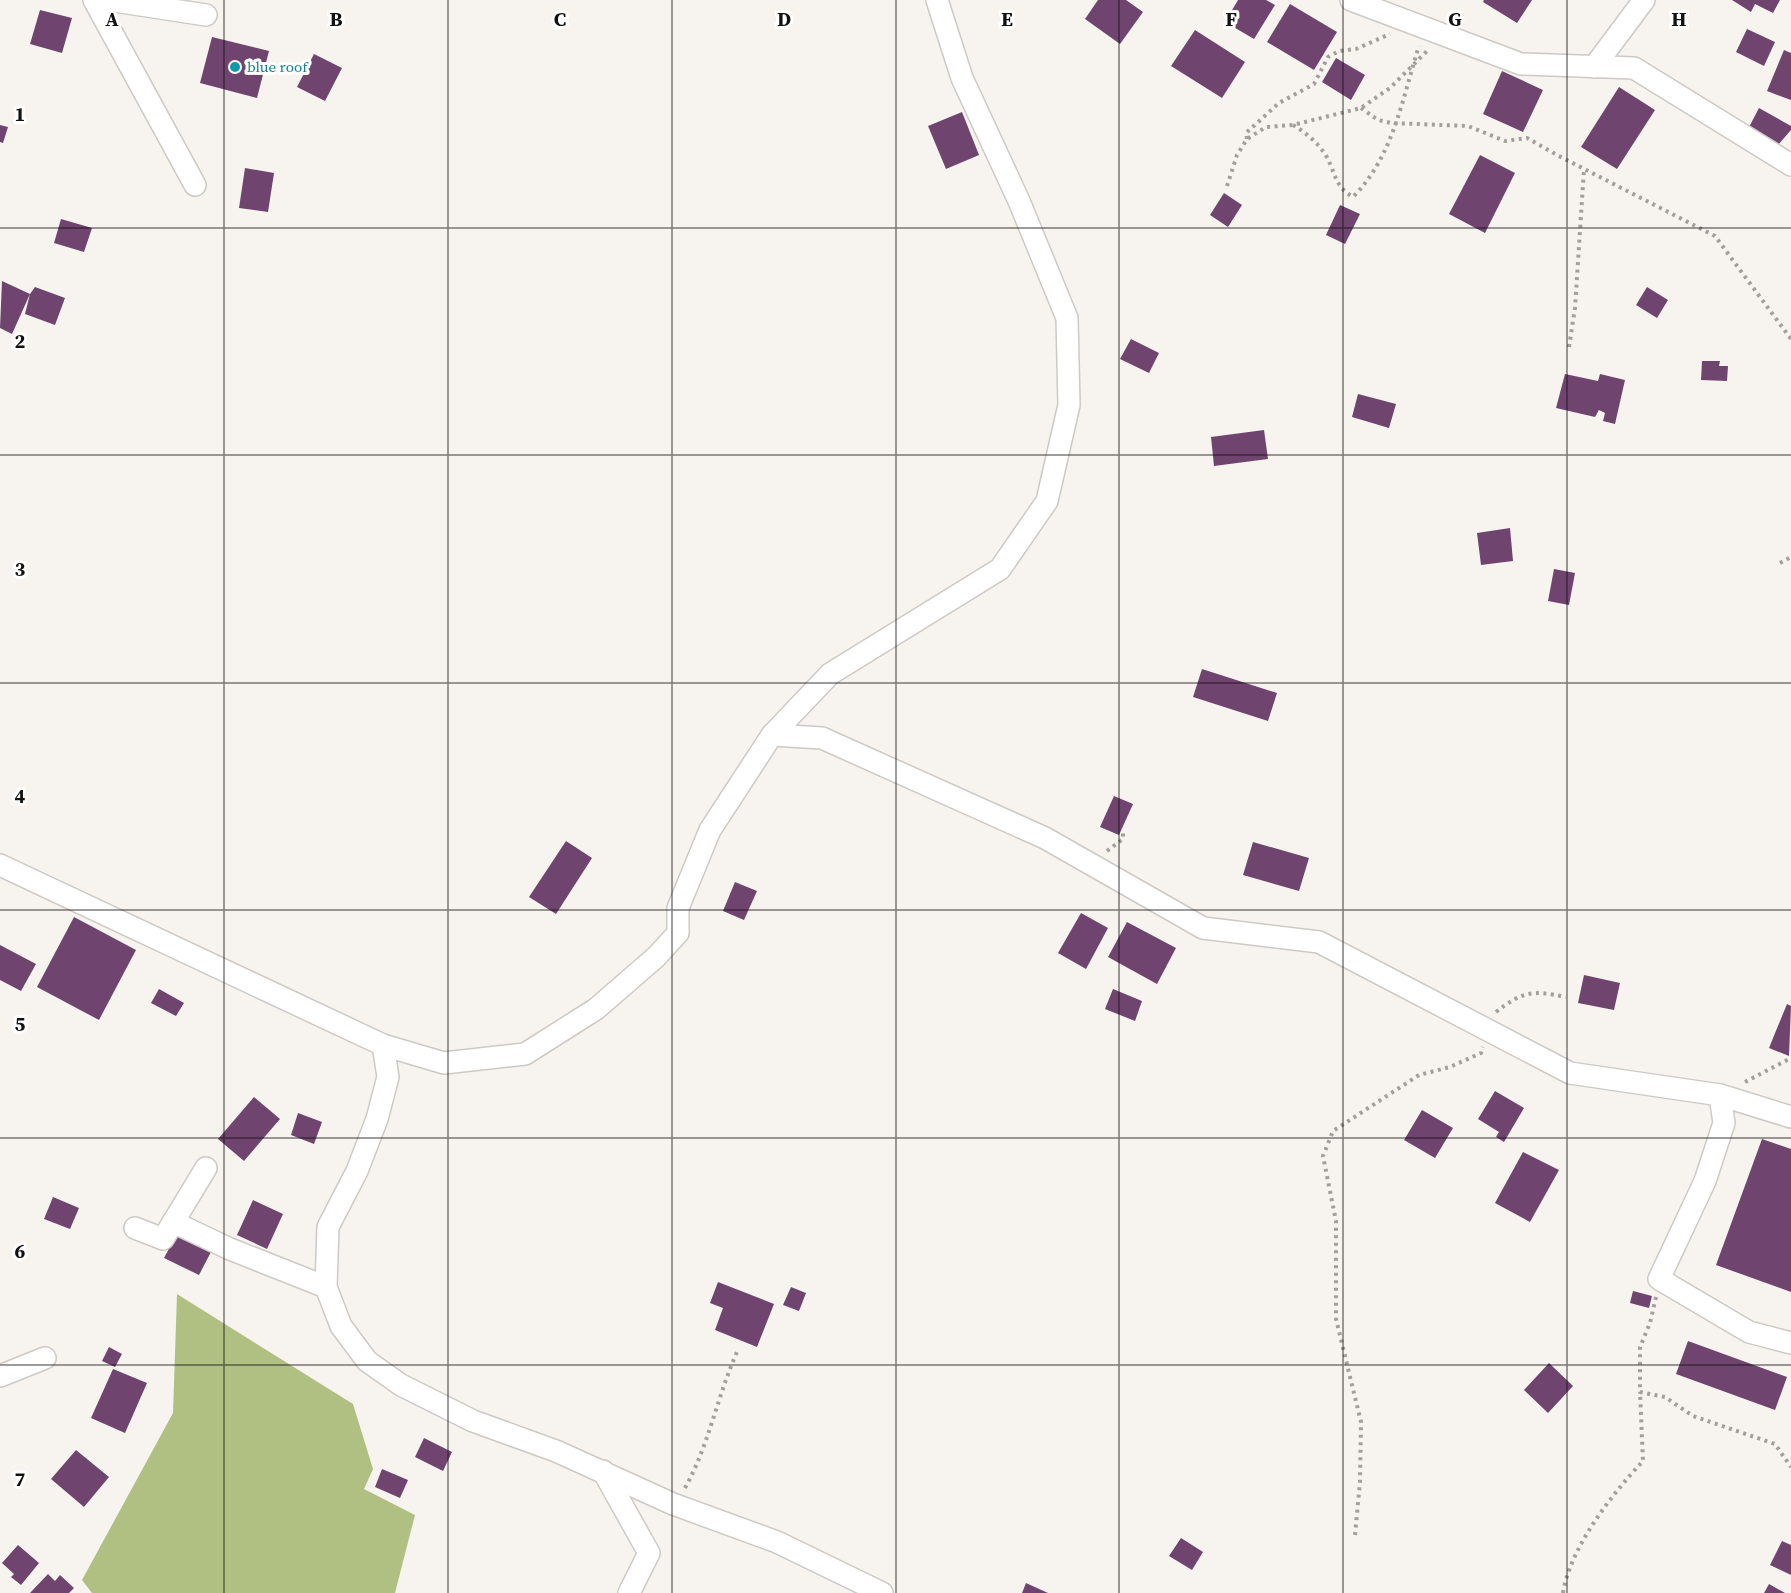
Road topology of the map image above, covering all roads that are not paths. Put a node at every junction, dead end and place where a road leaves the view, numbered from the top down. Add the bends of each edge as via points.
1 (94, 0) edge
2 (108, 0) edge
3 (937, 0) edge
4 (1351, 0) edge
5 (1644, 0) edge
6 (206, 15) dead end
7 (1594, 67) junction
8 (1791, 165) edge
9 (195, 185) dead end
10 (772, 735) junction
11 (0, 865) edge
12 (383, 1045) junction
13 (1720, 1095) junction
14 (1791, 1117) edge
15 (206, 1168) dead end
16 (173, 1222) junction
17 (135, 1227) dead end
18 (326, 1287) junction
19 (1791, 1343) edge
20 (45, 1358) dead end
21 (0, 1376) edge
22 (603, 1471) junction
23 (629, 1593) edge
24 (882, 1593) edge

1 - 9 street
2 - 6 street
3 - 10 street via 962,78 1019,201 1066,318 1070,405 1047,501 1000,569 830,674
4 - 7 street via 1521,64
5 - 7 street
7 - 8 street via 1634,68
10 - 12 street via 710,830 678,908 678,933 596,1009 525,1054 444,1063
10 - 13 street via 822,738 1045,838 1203,928 1319,942 1570,1073
11 - 12 street
12 - 18 street via 388,1077 357,1171 328,1227
13 - 14 street
13 - 19 street via 1724,1123 1705,1181 1659,1279 1749,1332
15 - 16 street
16 - 17 street via 163,1239
16 - 18 street
18 - 22 street via 341,1326 367,1361 401,1385 473,1421
20 - 21 street
22 - 23 street via 649,1553
22 - 24 street via 676,1505 777,1542

